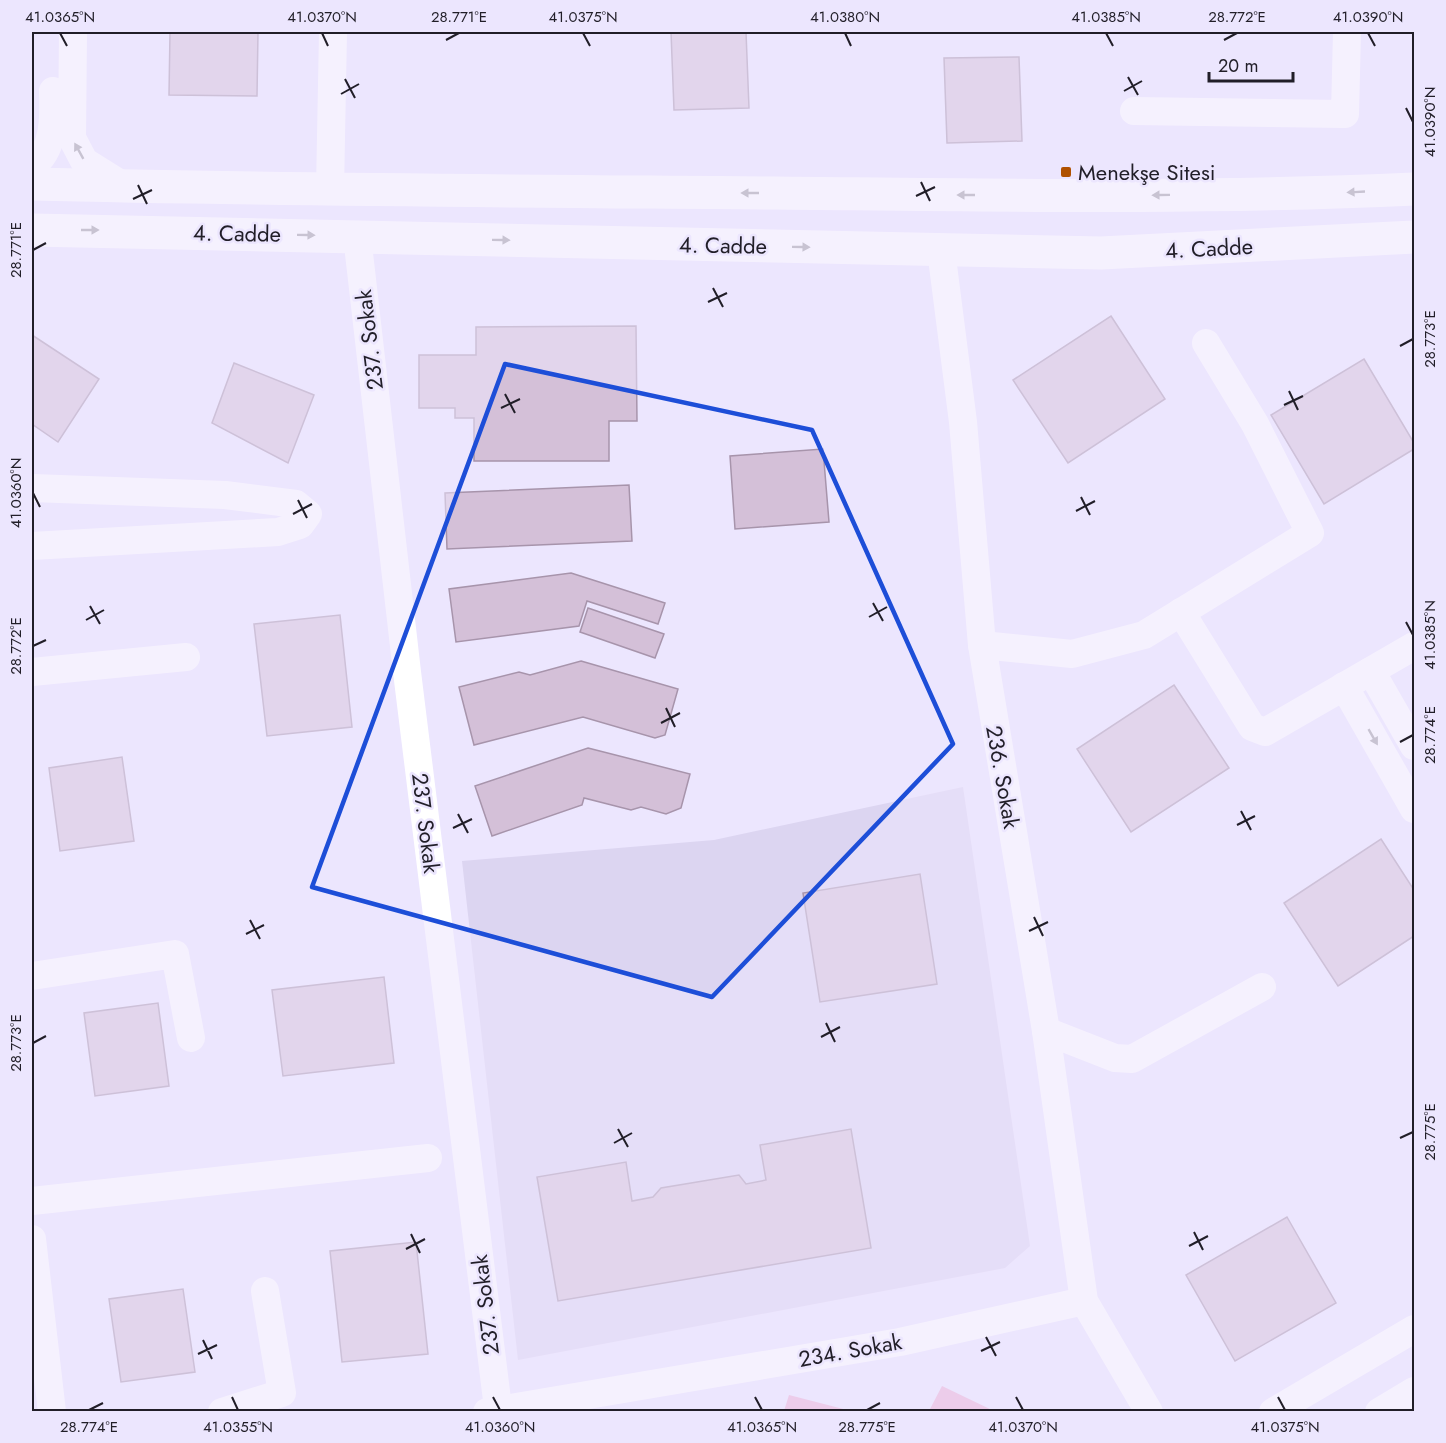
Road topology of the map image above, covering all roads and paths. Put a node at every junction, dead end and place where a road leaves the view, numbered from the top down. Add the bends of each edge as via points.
1 (53, 32) edge
2 (73, 32) edge
3 (333, 32) edge
4 (1347, 32) edge
5 (1134, 111) dead end
6 (32, 166) edge
7 (32, 184) edge
8 (124, 186) junction
9 (1414, 189) edge
10 (330, 190) junction
11 (32, 230) edge
12 (357, 236) junction
13 (1414, 237) edge
14 (941, 250) junction
15 (1206, 343) dead end
16 (32, 488) edge
17 (32, 546) edge
18 (1181, 612) junction
19 (982, 645) junction
20 (1414, 646) edge
21 (186, 657) dead end
22 (1371, 671) junction
23 (32, 672) edge
24 (1344, 686) junction
25 (1414, 746) edge
26 (1414, 809) edge
27 (32, 976) edge
28 (1262, 987) dead end
29 (1046, 1032) junction
30 (191, 1038) dead end
31 (428, 1158) dead end
32 (32, 1201) edge
33 (32, 1239) edge
34 (265, 1291) dead end
35 (1084, 1301) junction
36 (1414, 1329) edge
37 (1414, 1391) edge
38 (492, 1410) edge
39 (52, 1412) edge
40 (222, 1412) edge
41 (1149, 1412) edge
42 (1273, 1412) edge
43 (1379, 1412) edge

1 - 6 street via 54,123 42,159
8 -> 2 street via 84,161 72,138
3 - 10 street
4 - 5 street via 1346,114
7 - 8 main road, 4. Cadde
8 - 10 main road, 4. Cadde
9 -> 10 main road, 4. Cadde via 1087,196
11 -> 12 main road, 4. Cadde
12 -> 14 main road, 4. Cadde
12 - 38 street, 237. Sokak
13 - 14 main road, 4. Cadde via 1101,253
14 - 19 street, 236. Sokak via 963,422
15 - 18 street via 1255,424 1310,533
16 - 17 street via 225,495 296,504 308,514 300,525 278,532
18 - 19 street via 1144,635 1072,654
18 - 24 street via 1252,727 1264,732
19 - 29 street, 236. Sokak
20 - 22 street
21 - 23 street
22 - 24 street
22 - 25 street
24 -> 26 street
27 - 30 street via 175,954
28 - 29 street via 1132,1059 1115,1058
29 - 35 street, 236. Sokak
31 - 32 street
33 - 39 street
34 - 40 street via 282,1393
35 - 38 street, 234. Sokak via 900,1342
35 - 41 street
36 - 42 street
37 - 43 street

